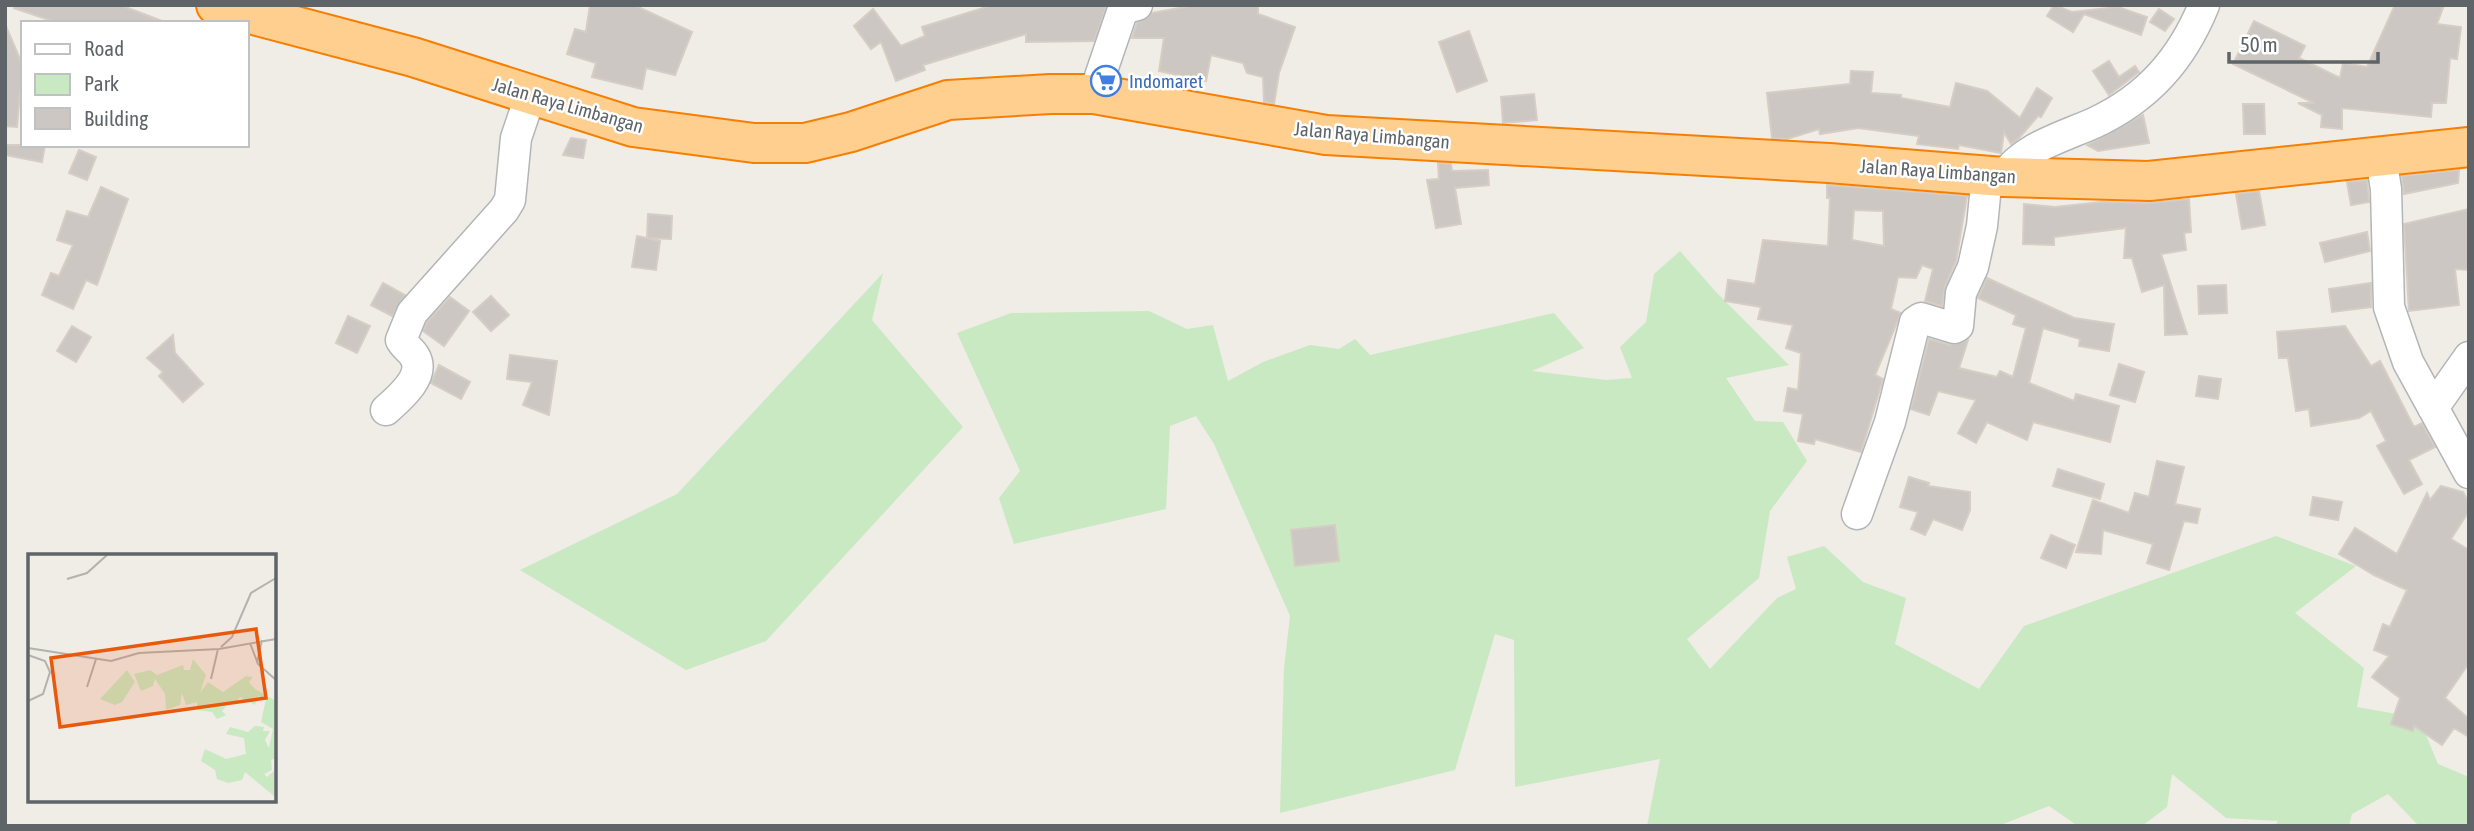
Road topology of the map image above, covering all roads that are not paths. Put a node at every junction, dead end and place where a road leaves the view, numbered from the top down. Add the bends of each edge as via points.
1 (216, 5) edge
2 (1137, 5) edge
3 (2204, 5) edge
4 (531, 94) junction
5 (1094, 94) junction
6 (2469, 147) edge
7 (2381, 158) junction
8 (1995, 176) junction
9 (2469, 357) edge
10 (2433, 408) junction
11 (386, 410) dead end
12 (2469, 473) edge
13 (1857, 514) dead end

1 - 4 highway, Jalan Raya Limbangan
2 - 5 street via 1121,15
3 - 8 street via 2192,37 2151,87 2098,121 2024,155
4 - 5 highway, Jalan Raya Limbangan via 633,127 705,139 780,143 805,143 851,132 948,100
4 - 11 street via 516,138 510,200 412,313 401,340 415,356 415,372 404,394
5 - 8 highway, Jalan Raya Limbangan via 1326,135
6 - 7 highway, Jalan Raya Limbangan
7 - 8 highway, Jalan Raya Limbangan via 2149,181
7 - 10 street via 2389,307 2408,362
8 - 13 street via 1973,267 1961,293 1958,326 1922,318 1915,322 1890,422
9 - 10 street
10 - 12 street

